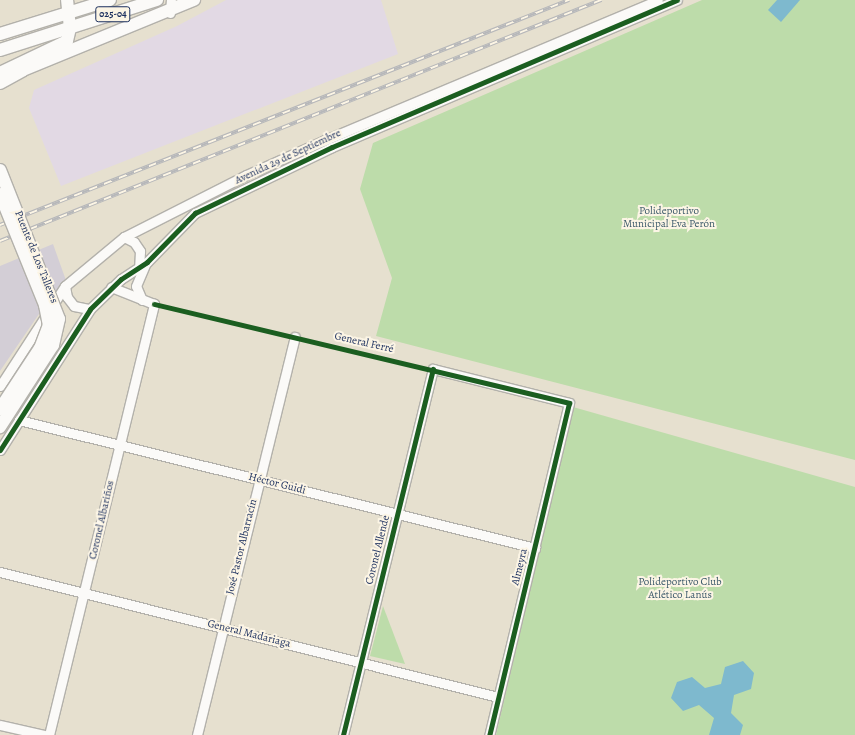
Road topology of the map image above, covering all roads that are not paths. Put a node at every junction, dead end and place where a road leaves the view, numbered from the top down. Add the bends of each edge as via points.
1 (60, 0) edge
2 (67, 0) edge
3 (110, 0) edge
4 (157, 0) edge
5 (171, 0) edge
6 (194, 0) edge
7 (658, 0) edge
8 (677, 0) edge
9 (170, 13) junction
10 (66, 14) junction
11 (55, 18) junction
12 (70, 28) junction
13 (0, 34) edge
14 (63, 49) junction
15 (0, 50) edge
16 (0, 73) edge
17 (0, 83) edge
18 (0, 170) edge
19 (0, 194) edge
20 (124, 237) junction
21 (143, 265) junction
22 (65, 286) junction
23 (111, 287) junction
24 (142, 301) junction
25 (90, 309) junction
26 (295, 337) dead end
27 (433, 369) joint
28 (0, 386) edge
29 (0, 409) edge
30 (19, 420) junction
31 (0, 428) edge
32 (119, 445) junction
33 (0, 450) edge
34 (259, 479) junction
35 (397, 514) junction
36 (535, 548) junction
37 (0, 572) edge
38 (84, 593) junction
39 (222, 627) junction
40 (361, 662) junction
41 (498, 697) junction
42 (0, 724) edge
43 (44, 735) edge
44 (48, 735) edge
45 (197, 735) edge
46 (343, 735) edge
47 (489, 735) edge

1 - 11 main road
2 - 10 main road
3 - 10 main road, 025-04
4 - 12 main road, 025-04
5 - 9 street
6 - 9 main road
7 - 20 street, Avenida 29 de Septiembre via 318,143
8 - 21 street, Avenida 29 de Septiembre via 267,177 184,221
9 - 14 main road
10 - 11 main road, 025-04
10 - 12 main road
11 - 13 main road, 025-04
12 - 14 main road
12 - 15 main road, 025-04
14 - 16 main road
14 - 17 main road
18 - 31 main road, Puente de Los Talleres, bridge via 58,319 53,345
19 - 29 main road, Puente de Los Talleres, bridge via 49,317 46,337
20 - 21 street via 138,246
20 - 22 street, Avenida 29 de Septiembre
21 - 23 street, Avenida 29 de Septiembre
21 - 24 street via 136,286
22 - 25 street via 70,302 78,308
22 - 28 street, Avenida 29 de Septiembre
23 - 24 street
23 - 25 street, Avenida 29 de Septiembre
24 - 32 street, Coronel Albariños via 154,304
25 - 30 street, Avenida 29 de Septiembre
26 - 34 street, José Pastor Albarracín
27 - 35 street, Coronel Allende
27 - 36 street, Almeyra via 569,403
30 - 32 street, Héctor Guidi
30 - 33 street, Avenida 29 de Septiembre
32 - 34 street, Héctor Guidi
32 - 38 street, Coronel Albariños
34 - 35 street, Héctor Guidi
34 - 39 street, José Pastor Albarracín
35 - 36 street, Héctor Guidi
35 - 40 street, Coronel Allende
36 - 41 street, Almeyra
37 - 38 street, General Madariaga
38 - 39 street, General Madariaga
38 - 44 street, Coronel Albariños
39 - 40 street, General Madariaga
39 - 45 street, José Pastor Albarracín
40 - 41 street, General Madariaga
40 - 46 street, Coronel Allende
41 - 47 street, Almeyra
42 - 43 street

